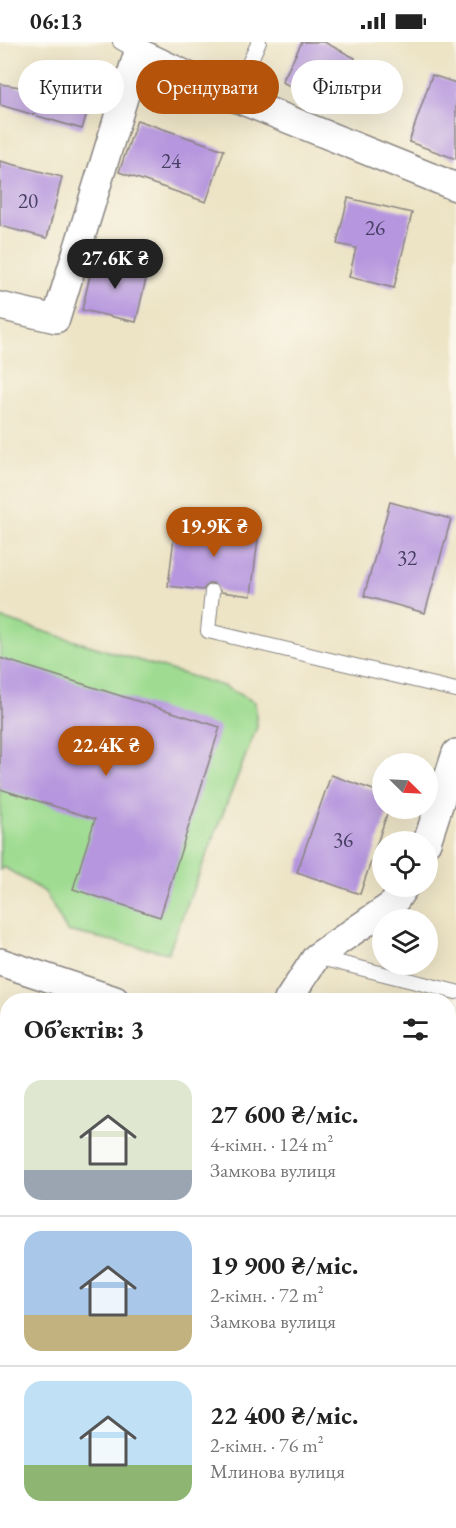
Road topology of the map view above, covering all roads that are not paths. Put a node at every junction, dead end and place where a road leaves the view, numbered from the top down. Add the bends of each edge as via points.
1 (258, 42) edge
2 (129, 47) edge
3 (156, 60) edge
4 (250, 60) edge
5 (275, 114) edge
6 (456, 187) edge
7 (0, 306) edge
8 (212, 592) dead end
9 (456, 690) edge
10 (456, 753) edge
11 (431, 831) edge
12 (398, 897) edge
13 (316, 957) junction
14 (0, 962) edge
15 (456, 992) edge
16 (94, 993) edge
17 (293, 993) edge

1 - 4 lane
2 - 3 street
2 - 7 street via 56,319
5 - 6 street
8 - 9 lane via 208,631
10 - 11 street
12 - 13 street
13 - 15 lane
13 - 17 street
14 - 16 street

